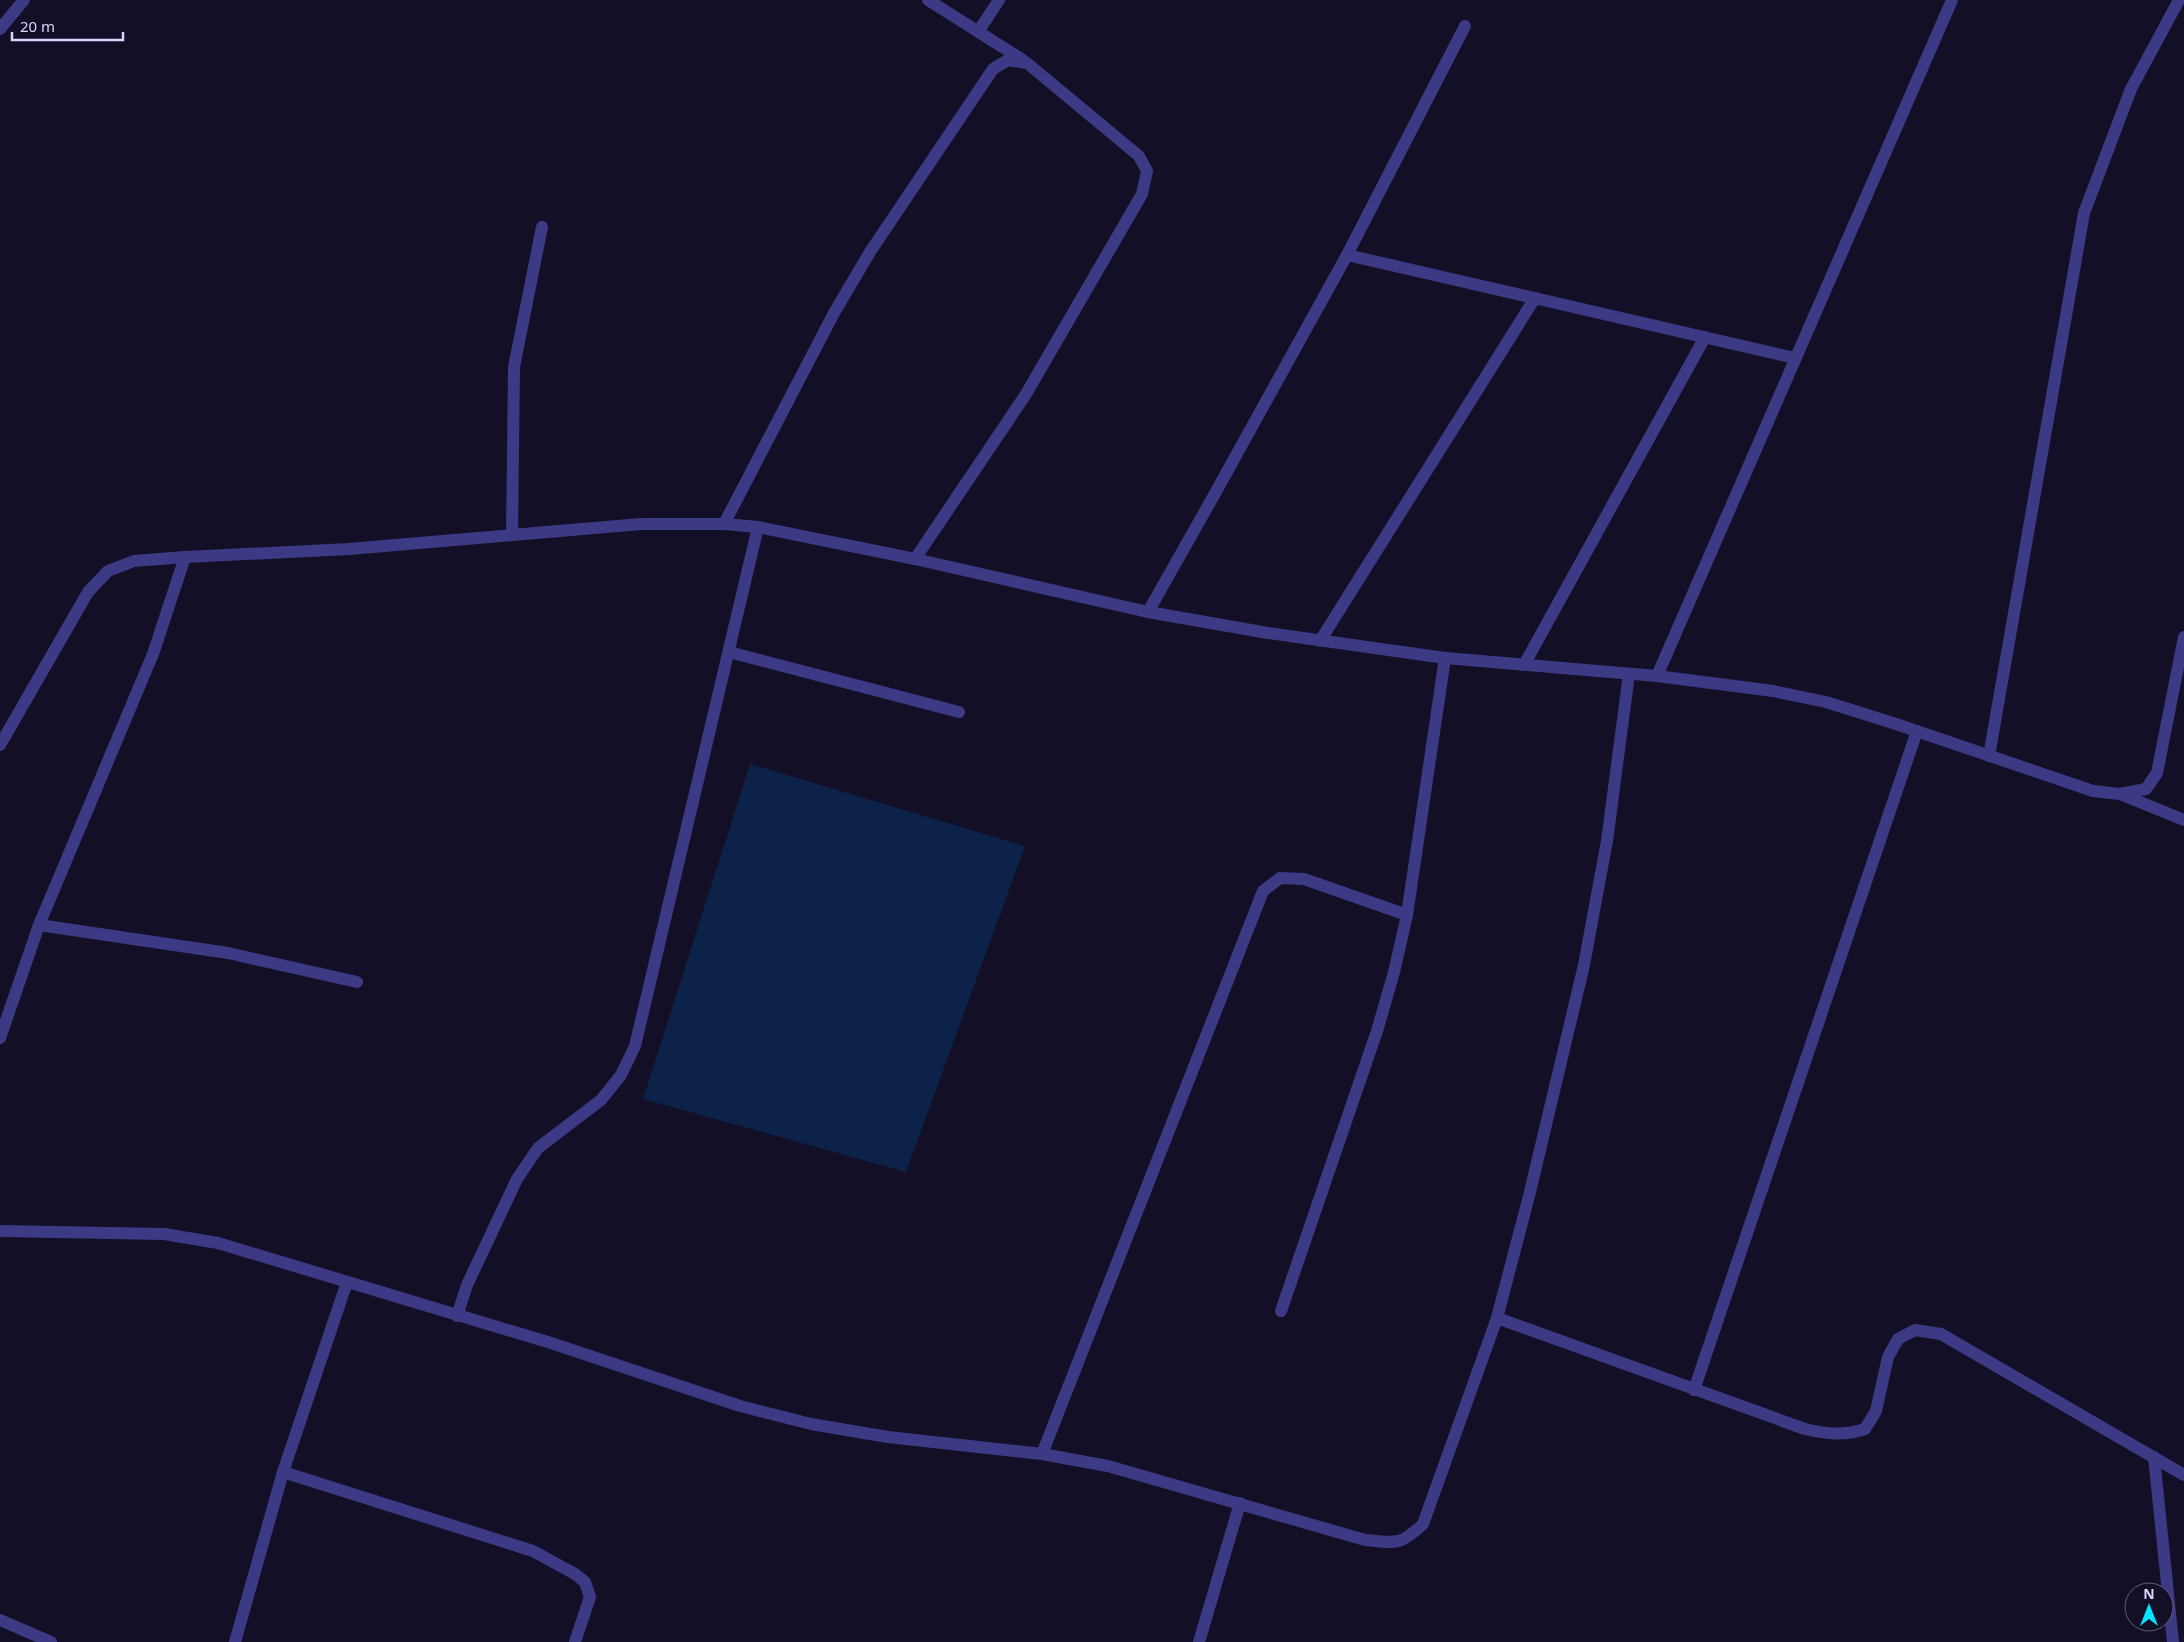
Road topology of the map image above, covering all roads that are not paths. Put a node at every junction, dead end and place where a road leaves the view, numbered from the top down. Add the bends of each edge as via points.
1 (24, 0) edge
2 (928, 0) edge
3 (999, 0) edge
4 (1952, 0) edge
5 (2179, 0) edge
6 (1464, 26) dead end
7 (0, 29) edge
8 (978, 32) junction
9 (1027, 63) junction
10 (542, 227) dead end
11 (1347, 255) junction
12 (1535, 298) junction
13 (1705, 337) junction
14 (1795, 358) junction
15 (724, 524) junction
16 (758, 527) junction
17 (512, 535) junction
18 (185, 557) junction
19 (915, 559) junction
20 (1148, 612) junction
21 (2184, 637) edge
22 (1320, 641) junction
23 (729, 652) junction
24 (1445, 658) junction
25 (1524, 665) junction
26 (1629, 674) junction
27 (1657, 676) junction
28 (960, 712) dead end
29 (4, 725) edge
30 (1917, 731) junction
31 (0, 745) edge
32 (1989, 756) junction
33 (2120, 794) junction
34 (2184, 820) edge
35 (1408, 916) junction
36 (39, 925) junction
37 (358, 982) dead end
38 (0, 1038) edge
39 (0, 1231) edge
40 (347, 1282) junction
41 (1281, 1311) dead end
42 (457, 1316) junction
43 (1497, 1318) junction
44 (1694, 1390) junction
45 (1042, 1454) junction
46 (2154, 1457) junction
47 (283, 1472) junction
48 (2184, 1475) edge
49 (1240, 1503) junction
50 (0, 1620) edge
51 (51, 1642) edge
52 (235, 1642) edge
53 (575, 1642) edge
54 (1199, 1642) edge
55 (2173, 1642) edge

1 - 7 street
2 - 8 street
3 - 8 street
4 - 14 street
5 - 32 street via 2131,88 2084,213
6 - 11 street
8 - 9 street
9 - 15 street via 1008,60 993,69 870,252 834,313
9 - 19 street via 1139,156 1147,171 1142,194 1026,394
10 - 17 street via 514,367
11 - 12 street
11 - 20 street
12 - 13 street
12 - 22 street
13 - 14 street
13 - 25 street
14 - 27 street
15 - 16 street
15 - 17 street via 640,524
16 - 19 street
16 - 23 street
17 - 18 street via 349,549
18 - 29 street via 134,561 108,571 88,592
18 - 36 street via 136,698
19 - 20 street
20 - 22 street
21 - 33 street via 2157,773 2146,790
22 - 24 street
23 - 28 street
23 - 42 street via 635,1046 620,1075 601,1100 538,1148 517,1178 467,1285
24 - 25 street
24 - 35 street
25 - 26 street
26 - 27 street
26 - 43 street via 1607,841 1584,965
27 - 30 street via 1773,691 1826,702
29 - 31 street
30 - 32 street
30 - 44 street
32 - 33 street via 2093,791
33 - 34 street
35 - 41 street via 1377,1031
35 - 45 street via 1304,879 1280,878 1262,891
36 - 37 street via 228,952
36 - 38 street
39 - 40 street via 164,1234 218,1243
40 - 42 street
40 - 47 street
42 - 45 street via 552,1343 740,1406 811,1424 888,1437
43 - 44 street
43 - 49 street via 1423,1524 1407,1539 1392,1542 1365,1540
44 - 46 street via 1805,1429 1826,1434 1849,1434 1865,1429 1876,1411 1888,1357 1898,1339 1915,1330 1941,1334
45 - 49 street via 1108,1466
46 - 48 street
46 - 55 street
47 - 52 street
47 - 53 street via 533,1551 576,1574 585,1582 590,1597
49 - 54 street
50 - 51 street

